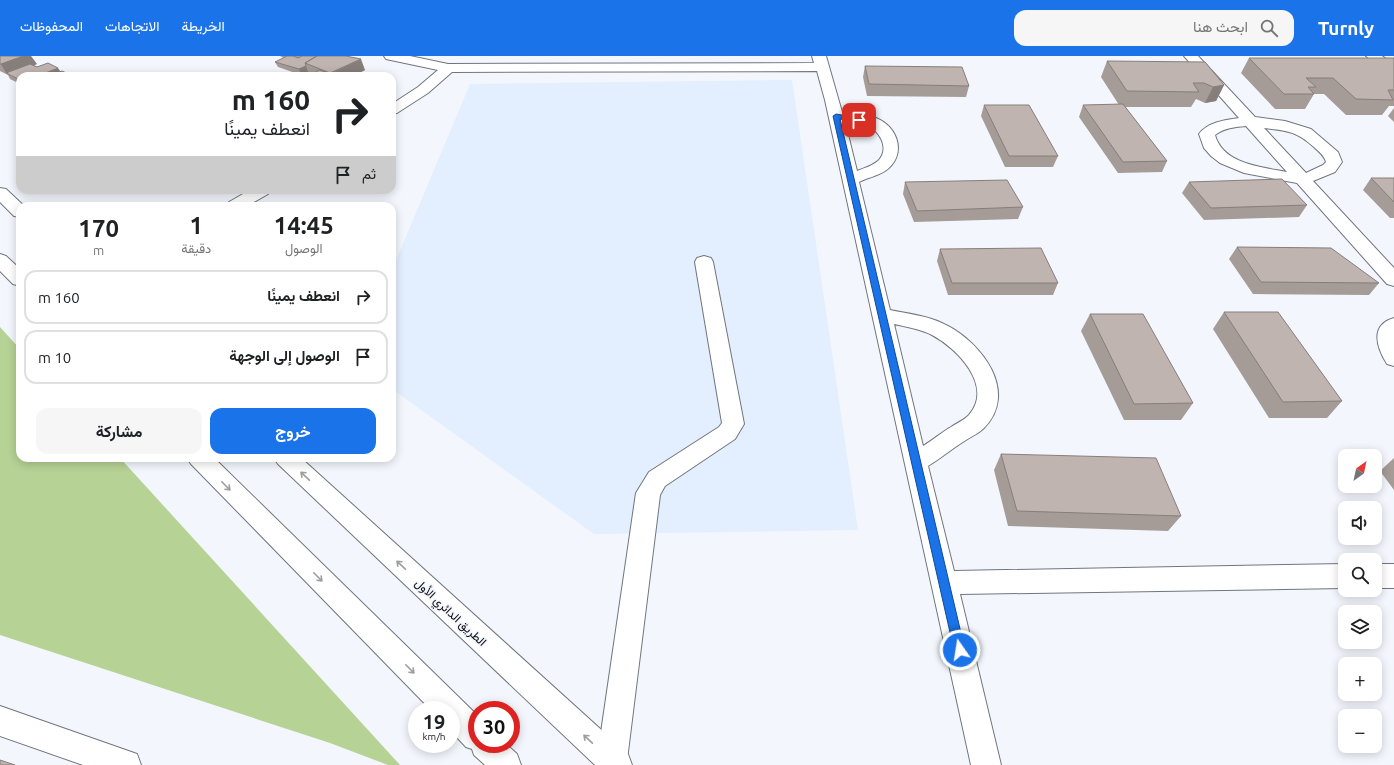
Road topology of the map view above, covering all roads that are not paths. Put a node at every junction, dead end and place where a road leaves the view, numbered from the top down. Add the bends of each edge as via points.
1 (391, 56) edge
2 (1191, 56) edge
3 (1373, 56) edge
4 (820, 62) edge
5 (448, 68) junction
6 (1392, 69) edge
7 (396, 107) edge
8 (836, 116) junction
9 (1250, 121) junction
10 (851, 179) junction
11 (1303, 179) junction
12 (0, 193) edge
13 (255, 194) edge
14 (242, 202) edge
15 (16, 208) edge
16 (0, 260) edge
17 (704, 262) dead end
18 (16, 276) edge
19 (1394, 280) edge
20 (882, 315) junction
21 (1394, 325) edge
22 (1394, 359) edge
23 (203, 462) edge
24 (290, 462) edge
25 (916, 462) junction
26 (1338, 576) edge
27 (1382, 576) edge
28 (1394, 576) edge
29 (944, 583) junction
30 (442, 701) edge
31 (460, 719) edge
32 (0, 721) edge
33 (468, 727) edge
34 (494, 753) edge
35 (614, 763) edge
36 (126, 765) edge
37 (506, 765) edge
38 (986, 765) edge

1 - 5 street
2 - 9 street
3 - 6 street
4 - 5 street
4 - 8 street
5 - 7 street via 428,86
8 - 10 street
8 - 10 street via 871,122 887,133 892,140 888,159 880,167
9 - 11 street
9 - 11 street via 1306,132 1332,156 1334,162 1331,167
9 - 11 street via 1211,130 1207,134 1207,139 1218,155 1231,163
10 - 20 street
11 - 19 street
12 - 15 street
13 - 14 street
16 - 18 street
17 - 35 street via 733,424 727,433 658,479 648,493
20 - 25 street
20 - 25 street via 937,328 949,335 974,356 982,371 988,392 984,410 976,422
21 - 22 street via 1387,337 1387,347
23 -> 30 street
35 -> 24 street, الطريق الدائري الأول
25 - 29 street
26 - 29 street
27 - 28 street
29 - 38 street
31 - 33 street
32 - 36 street
34 - 37 street

